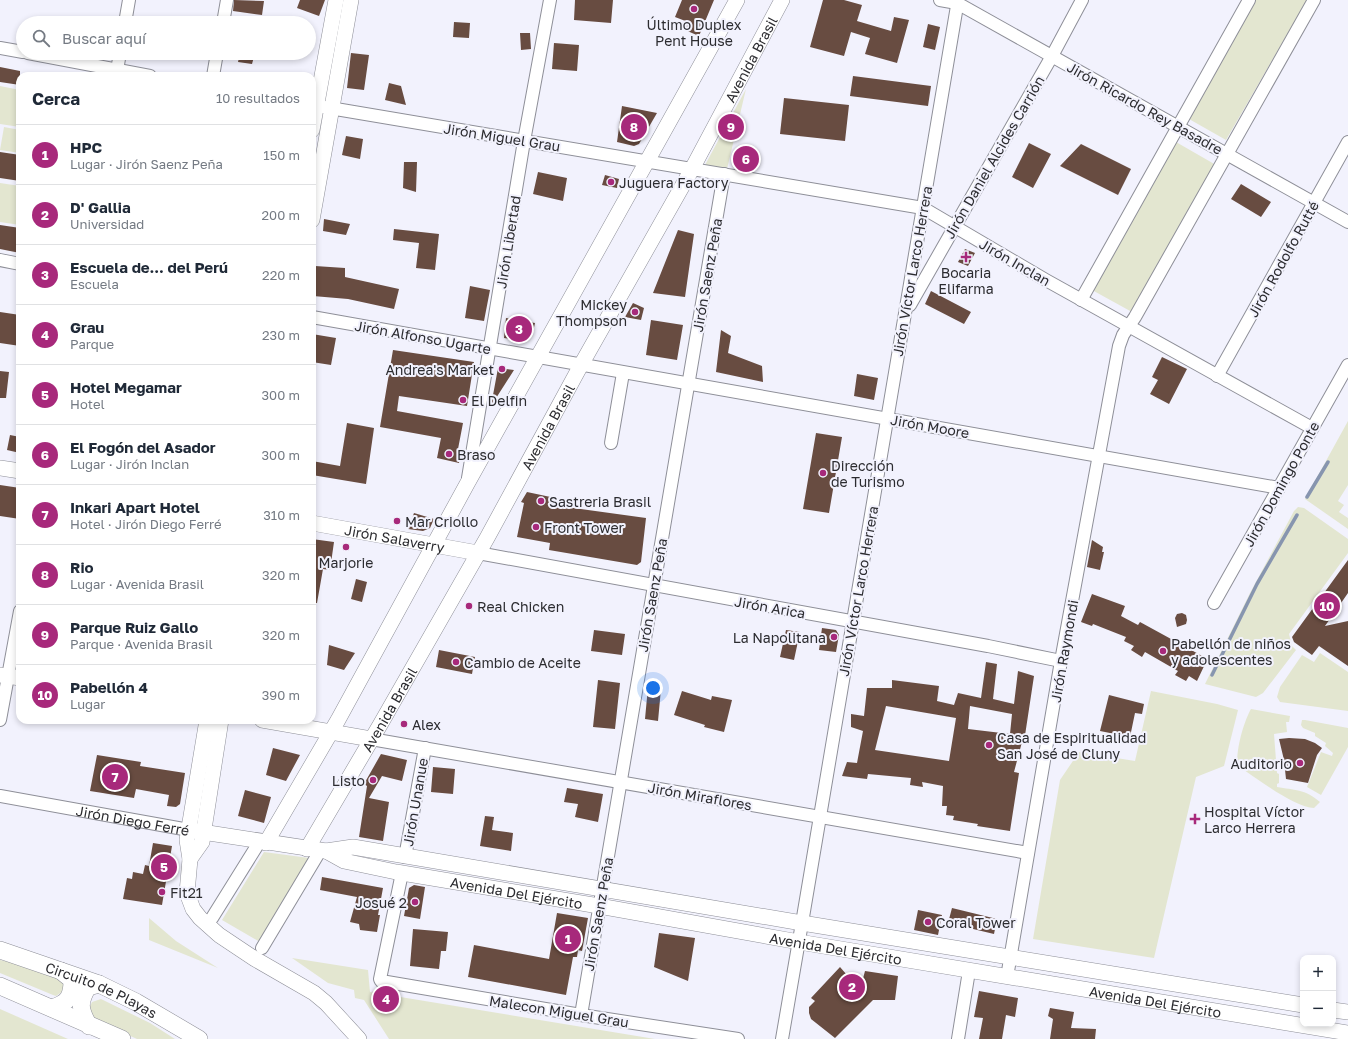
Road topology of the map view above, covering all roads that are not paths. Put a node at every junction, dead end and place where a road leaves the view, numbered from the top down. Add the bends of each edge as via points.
1 (129, 0) edge
2 (227, 0) edge
3 (336, 0) edge
4 (351, 0) edge
5 (550, 0) edge
6 (737, 0) edge
7 (782, 0) edge
8 (940, 0) edge
9 (1082, 0) edge
10 (1249, 0) edge
11 (1314, 0) edge
12 (957, 1) edge
13 (126, 16) edge
14 (224, 16) edge
15 (0, 48) edge
16 (16, 51) edge
17 (1052, 56) junction
18 (59, 60) edge
19 (119, 60) edge
20 (216, 60) edge
21 (113, 72) edge
22 (117, 72) edge
23 (214, 72) edge
24 (316, 96) edge
25 (316, 106) edge
26 (332, 109) junction
27 (1178, 127) junction
28 (524, 141) junction
29 (1348, 142) edge
30 (1228, 154) junction
31 (647, 161) junction
32 (692, 169) junction
33 (724, 174) junction
34 (316, 198) edge
35 (1314, 203) junction
36 (923, 208) junction
37 (1348, 222) edge
38 (954, 227) junction
39 (0, 260) edge
40 (16, 263) edge
41 (1081, 300) junction
42 (905, 313) junction
43 (316, 318) edge
44 (1129, 327) junction
45 (490, 349) junction
46 (538, 357) junction
47 (1348, 364) edge
48 (581, 365) junction
49 (623, 373) junction
50 (1217, 376) junction
51 (688, 384) junction
52 (888, 418) junction
53 (1312, 428) junction
54 (611, 443) dead end
55 (1100, 456) junction
56 (0, 468) edge
57 (16, 471) edge
58 (467, 484) junction
59 (1279, 488) junction
60 (316, 524) edge
61 (434, 545) junction
62 (478, 554) junction
63 (654, 586) junction
64 (1214, 603) dead end
65 (853, 622) junction
66 (16, 635) edge
67 (1061, 661) junction
68 (9, 677) edge
69 (0, 720) edge
70 (205, 724) edge
71 (220, 724) edge
72 (285, 724) edge
73 (331, 732) junction
74 (371, 739) junction
75 (425, 748) junction
76 (620, 782) junction
77 (0, 796) edge
78 (820, 817) junction
79 (189, 830) junction
80 (203, 832) junction
81 (263, 842) junction
82 (318, 850) junction
83 (1028, 853) junction
84 (405, 857) junction
85 (190, 859) junction
86 (402, 873) junction
87 (602, 890) junction
88 (599, 906) junction
89 (212, 918) dead end
90 (802, 923) junction
91 (799, 942) junction
92 (262, 948) dead end
93 (0, 950) edge
94 (1010, 957) junction
95 (60, 971) junction
96 (968, 971) junction
97 (1007, 977) junction
98 (99, 984) junction
99 (0, 986) edge
100 (1300, 1005) edge
101 (52, 1008) junction
102 (1336, 1010) edge
103 (1348, 1012) edge
104 (581, 1015) junction
105 (89, 1026) junction
106 (1348, 1032) edge
107 (122, 1039) edge
108 (198, 1039) edge
109 (358, 1039) edge
110 (738, 1039) edge
111 (782, 1039) edge
112 (958, 1039) edge

1 - 13 street
2 - 14 street
3 - 24 main road
4 - 26 main road
5 - 28 street, Jirón Libertad
6 - 31 main road
7 - 32 main road, Avenida Brasil
8 - 12 street, Jirón Ricardo Rey Basadre
9 - 17 street, Jirón Daniel Alcides Carrión
10 - 27 street
11 - 30 street, Jirón Raymondi
12 - 17 street, Jirón Ricardo Rey Basadre
12 - 36 street, Jirón Víctor Larco Herrera
15 - 16 street
17 - 27 street, Jirón Ricardo Rey Basadre
17 - 38 street, Jirón Daniel Alcides Carrión
18 - 21 street
19 - 22 street
20 - 23 street
25 - 26 street, Jirón Miguel Grau
26 - 28 street, Jirón Miguel Grau
26 - 34 main road
27 - 30 street, Jirón Ricardo Rey Basadre
27 - 41 street
28 - 31 street, Jirón Miguel Grau
28 - 45 street, Jirón Libertad
29 - 35 street, Jirón Rodolfo Rutté
30 - 35 street, Jirón Ricardo Rey Basadre
30 - 44 street, Jirón Raymondi
31 - 32 street, Jirón Miguel Grau
31 - 46 main road
32 - 33 street, Jirón Inclan
32 - 48 main road, Avenida Brasil
33 - 36 street, Jirón Inclan
33 - 51 street, Jirón Saenz Peña
35 - 37 street, Jirón Ricardo Rey Basadre
35 - 50 street, Jirón Rodolfo Rutté
36 - 38 street, Jirón Inclan
36 - 42 street, Jirón Víctor Larco Herrera
38 - 41 street, Jirón Inclan
38 - 42 street, Jirón Daniel Alcides Carrión
39 - 40 street
41 - 44 street, Jirón Inclan
42 - 52 street, Jirón Víctor Larco Herrera
43 - 45 street, Jirón Alfonso Ugarte
44 - 50 street, Jirón Inclan
44 - 55 street, Jirón Raymondi via 1119,346
45 - 46 street, Jirón Alfonso Ugarte
45 - 58 street, Jirón Libertad
46 - 48 street, Jirón Alfonso Ugarte
46 - 58 main road
47 - 53 street, Jirón Domingo Ponte
48 - 49 street, Jirón Moore
48 - 62 main road, Avenida Brasil
49 - 51 street, Jirón Moore
49 - 54 street
50 - 53 street, Jirón Inclan
51 - 52 street, Jirón Moore
51 - 63 street, Jirón Saenz Peña
52 - 55 street, Jirón Moore
52 - 65 street, Jirón Víctor Larco Herrera
53 - 59 street, Jirón Domingo Ponte
55 - 59 street, Jirón Moore
55 - 67 street, Jirón Raymondi
56 - 57 main road
58 - 61 main road
59 - 64 street, Jirón Domingo Ponte
60 - 61 main road, Jirón Salaverry
61 - 62 main road, Jirón Salaverry
61 - 73 main road
62 - 63 street, Jirón Arica
62 - 74 main road, Avenida Brasil
63 - 65 street, Jirón Arica
63 - 76 street, Jirón Saenz Peña
65 - 67 street, Jirón Arica
65 - 78 street, Jirón Víctor Larco Herrera
66 - 68 street
67 - 83 street, Jirón Raymondi
68 - 69 street
70 - 79 main road
71 - 80 main road
72 - 73 main road
73 - 74 main road
73 - 81 main road
74 - 75 street, Jirón Miraflores
74 - 82 main road, Avenida Brasil
75 - 76 street, Jirón Miraflores
75 - 84 street, Jirón Unanue
76 - 78 street, Jirón Miraflores
76 - 87 street, Jirón Saenz Peña
77 - 79 street, Jirón Diego Ferré
78 - 83 street, Jirón Miraflores
78 - 90 street, Jirón Víctor Larco Herrera
79 - 80 main road, Jirón Diego Ferré
79 - 85 main road via 187,840
80 - 81 main road, Jirón Diego Ferré
80 - 85 main road via 202,842
81 - 82 main road, Avenida Del Ejército
81 - 89 street
82 - 84 main road, Avenida Del Ejército via 353,847
82 - 86 main road, Avenida Del Ejército via 344,861
82 - 92 street
83 - 94 street, Jirón Raymondi
84 - 87 main road, Avenida Del Ejército
85 - 109 main road via 187,893 200,918 219,935 255,959 314,993
86 - 88 main road, Avenida Del Ejército
86 - 104 street, Malecon Miguel Grau via 380,980
87 - 88 street, Jirón Saenz Peña
87 - 90 main road, Avenida Del Ejército
88 - 91 main road, Avenida Del Ejército
88 - 104 street, Jirón Saenz Peña
90 - 91 street, Jirón Víctor Larco Herrera
90 - 94 main road, Avenida Del Ejército
91 - 96 main road, Avenida Del Ejército
91 - 111 street, Jirón Víctor Larco Herrera
93 - 95 highway, Circuito de Playas
94 - 97 street, Jirón Raymondi
94 - 100 main road, Avenida Del Ejército
95 - 98 highway, Circuito de Playas
95 - 101 highway via 72,980 72,989 69,998 63,1004
96 - 97 main road, Avenida Del Ejército
96 - 112 street
97 - 106 main road, Avenida Del Ejército
98 - 105 highway via 88,987 81,1003 82,1012
98 - 108 highway, Circuito de Playas via 136,1002
99 - 101 highway
101 - 105 highway
102 - 103 main road
104 - 110 street, Malecon Miguel Grau
105 - 107 highway

